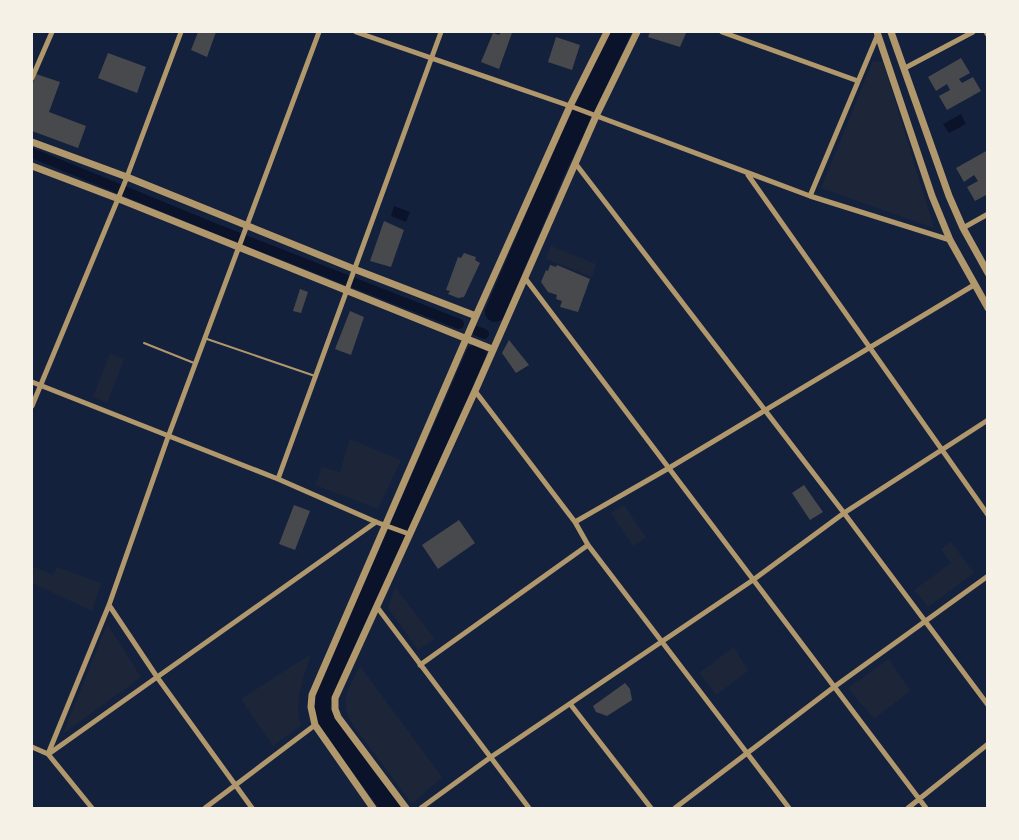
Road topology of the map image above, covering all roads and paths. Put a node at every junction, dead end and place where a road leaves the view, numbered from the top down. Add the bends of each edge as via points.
1 (52, 32) edge
2 (181, 32) edge
3 (319, 32) edge
4 (356, 32) edge
5 (441, 32) edge
6 (607, 32) edge
7 (637, 32) edge
8 (722, 32) edge
9 (878, 32) edge
10 (891, 32) edge
11 (974, 32) edge
12 (430, 59) junction
13 (905, 68) junction
14 (32, 78) edge
15 (858, 81) junction
16 (572, 106) junction
17 (592, 115) junction
18 (32, 142) edge
19 (575, 163) junction
20 (32, 166) edge
21 (747, 173) junction
22 (126, 180) junction
23 (810, 196) junction
24 (119, 197) junction
25 (987, 214) edge
26 (963, 228) junction
27 (245, 229) junction
28 (950, 240) junction
29 (239, 244) junction
30 (353, 271) junction
31 (987, 273) edge
32 (525, 278) junction
33 (974, 285) junction
34 (347, 286) junction
35 (987, 308) edge
36 (476, 316) junction
37 (204, 338) junction
38 (467, 339) junction
39 (144, 343) dead end
40 (870, 348) junction
41 (492, 349) junction
42 (195, 364) junction
43 (315, 376) junction
44 (32, 382) edge
45 (40, 386) junction
46 (475, 391) junction
47 (32, 406) edge
48 (765, 410) junction
49 (987, 420) edge
50 (168, 437) junction
51 (942, 451) junction
52 (669, 468) junction
53 (278, 479) junction
54 (844, 513) junction
55 (987, 515) edge
56 (376, 522) junction
57 (575, 522) junction
58 (388, 527) junction
59 (405, 533) junction
60 (588, 545) junction
61 (987, 576) edge
62 (753, 580) junction
63 (109, 605) junction
64 (377, 607) junction
65 (925, 621) junction
66 (662, 642) junction
67 (420, 665) junction
68 (157, 677) junction
69 (834, 687) junction
70 (571, 705) junction
71 (987, 705) edge
72 (315, 725) junction
73 (987, 744) edge
74 (32, 747) edge
75 (48, 754) junction
76 (747, 755) junction
77 (491, 757) junction
78 (236, 786) junction
79 (919, 799) junction
80 (92, 808) edge
81 (205, 808) edge
82 (252, 808) edge
83 (373, 808) edge
84 (406, 808) edge
85 (421, 808) edge
86 (529, 808) edge
87 (651, 808) edge
88 (675, 808) edge
89 (789, 808) edge
90 (908, 808) edge
91 (926, 808) edge

1 - 14 street
2 - 22 street
3 - 27 street
4 - 12 street
5 - 12 street
6 - 16 street
7 - 17 street
8 - 15 street
9 - 15 street
9 - 28 street
10 - 13 street
11 - 13 street
12 - 16 street
12 - 30 street
13 - 26 street
15 - 23 street
16 - 17 street
16 - 36 street
17 - 19 street
17 - 21 street
18 - 22 street
19 - 32 street
19 - 48 street
20 - 24 street
21 - 23 street
21 - 40 street
22 - 24 street
22 - 27 street
23 - 28 street
24 - 29 street
24 - 45 street
25 - 26 street
26 - 31 street
27 - 29 street
27 - 30 street
28 - 33 street
29 - 34 street
29 - 37 street
30 - 34 street
30 - 36 street
32 - 41 street
32 - 52 street
33 - 35 street
33 - 40 street
34 - 38 street
34 - 43 street
36 - 38 street
37 - 42 street
37 - 43 lane
38 - 41 street
38 - 58 street
39 - 42 lane
40 - 48 street
40 - 51 street
41 - 46 street
42 - 50 street
43 - 53 street
44 - 45 street
45 - 47 street
45 - 50 street
46 - 57 street
46 - 59 street
48 - 52 street
48 - 54 street
49 - 51 street
50 - 53 street
50 - 63 street
51 - 54 street
51 - 55 street
52 - 57 street
52 - 62 street
53 - 56 street
54 - 62 street
54 - 65 street
56 - 58 street
56 - 68 street
57 - 60 street
58 - 59 street
58 - 72 street via 312,695 310,707
59 - 64 street
60 - 66 street
60 - 67 street
61 - 65 street
62 - 66 street
62 - 69 street
63 - 68 street
63 - 75 street
64 - 67 street
64 - 84 street via 335,699 335,709
65 - 69 street
65 - 71 street
66 - 70 street
66 - 76 street
67 - 77 street
68 - 75 street
68 - 78 street
69 - 76 street
69 - 79 street
70 - 77 street
70 - 87 street
72 - 78 street
72 - 83 street
73 - 79 street
74 - 75 street
75 - 80 street
76 - 88 street
76 - 89 street
77 - 85 street
77 - 86 street
78 - 81 street
78 - 82 street
79 - 90 street
79 - 91 street

